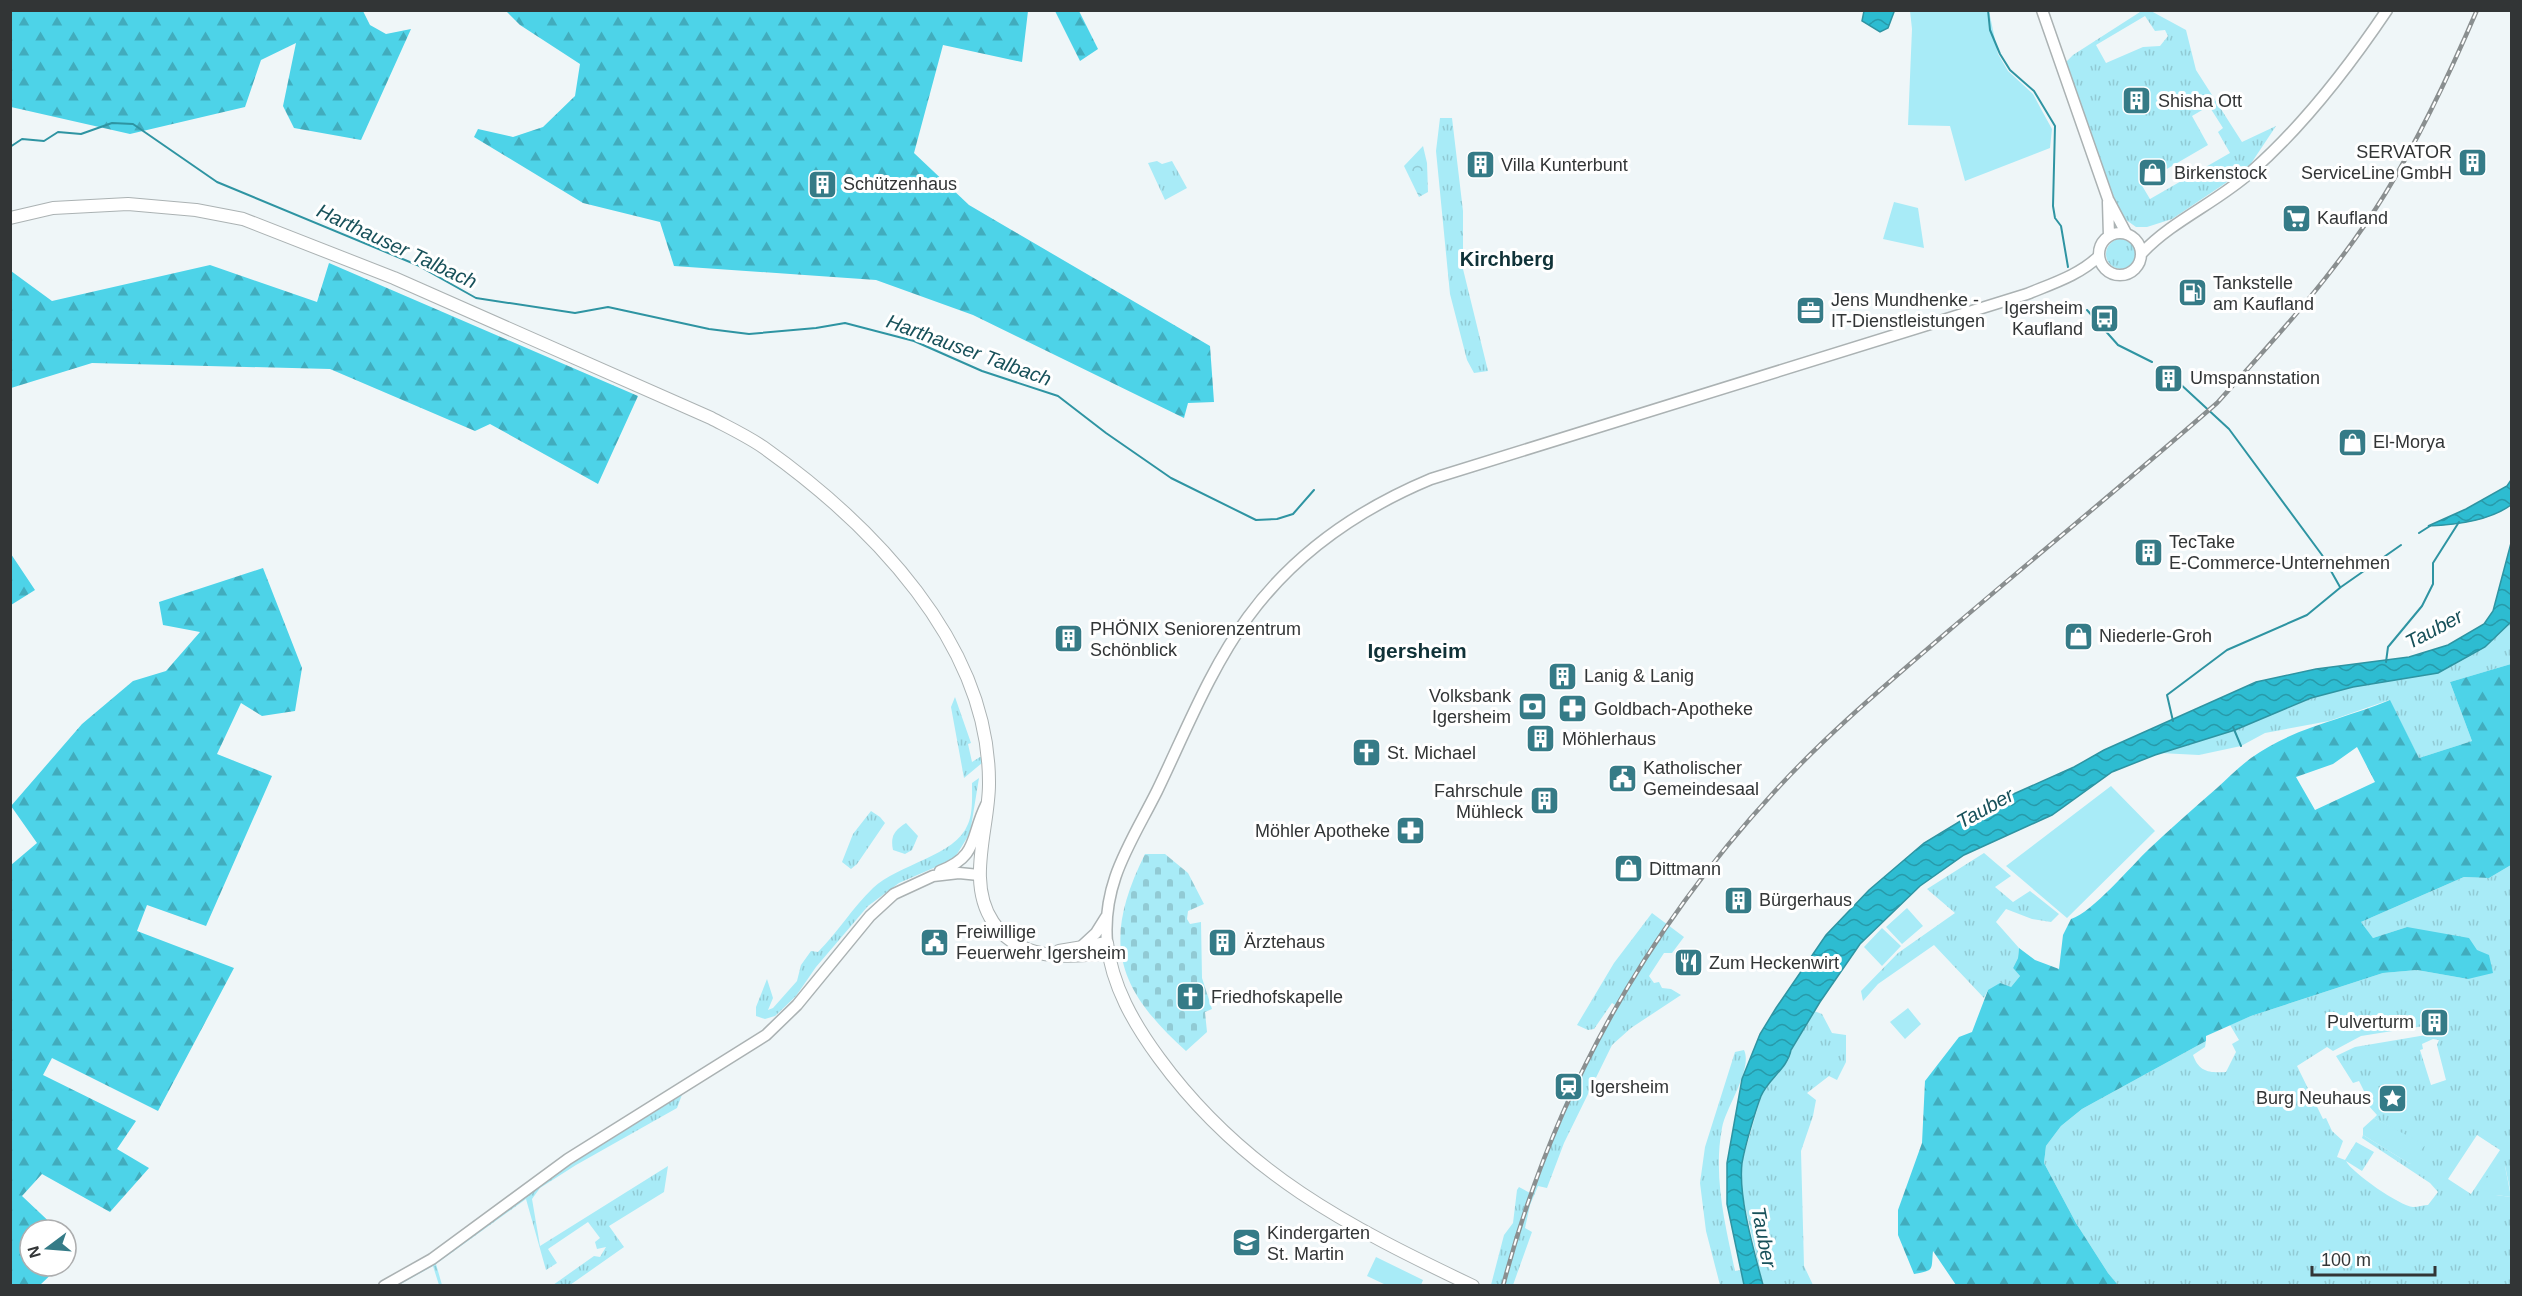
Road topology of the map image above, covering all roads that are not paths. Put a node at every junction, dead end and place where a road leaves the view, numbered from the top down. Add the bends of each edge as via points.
1 (2042, 10) edge
2 (2387, 10) edge
3 (2108, 199) junction
4 (10, 218) edge
5 (2166, 231) junction
6 (2130, 235) junction
7 (2109, 236) junction
8 (2142, 253) junction
9 (2099, 256) junction
10 (2105, 268) junction
11 (2062, 279) junction
12 (988, 801) junction
13 (956, 865) junction
14 (980, 871) junction
15 (924, 879) junction
16 (1106, 917) junction
17 (1083, 945) junction
18 (1107, 948) junction
19 (1045, 954) junction
20 (384, 1286) edge
21 (1473, 1286) edge

1 - 3 main road
2 - 5 main road via 2319,102 2252,171
3 - 6 main road
3 - 7 main road
4 - 12 main road via 53,208 128,204 243,219 394,278 711,417 761,446 857,522 915,588 947,637 969,682 981,720 987,751
5 - 6 main road
5 - 8 main road
6 - 7 main road
6 - 8 main road
7 - 9 main road via 2101,244
8 - 10 main road via 2139,265 2130,273 2114,274
9 - 10 main road
9 - 11 main road
10 - 11 main road
11 - 16 main road via 2026,294 1431,479 1349,522 1301,558 1247,618 1120,862
12 - 13 main road via 968,854
12 - 14 main road
13 - 14 main road
13 - 15 main road
14 - 15 main road
14 - 19 main road via 984,904 991,920 1003,935 1029,951
15 - 20 main road via 894,894 870,916 797,1005 766,1035 568,1159 432,1258
16 - 17 main road
16 - 18 main road
17 - 18 main road
17 - 19 main road
18 - 19 main road via 1073,956
18 - 21 main road via 1115,978 1140,1031 1187,1094 1221,1130 1269,1171 1348,1224

